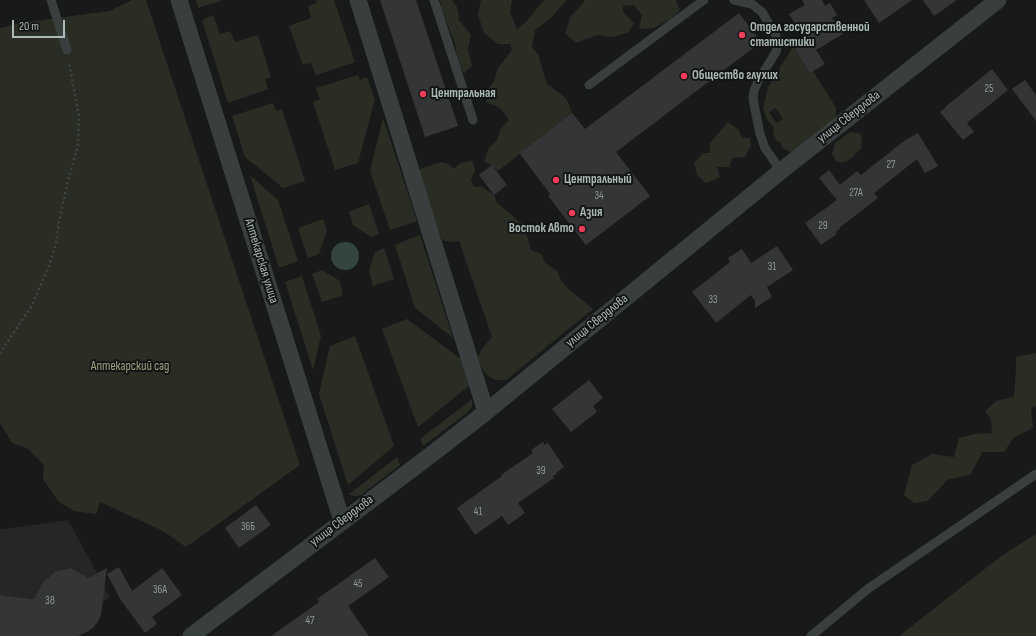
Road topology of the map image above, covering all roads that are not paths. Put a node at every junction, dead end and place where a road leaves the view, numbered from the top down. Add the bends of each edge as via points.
1 (51, 0) edge
2 (180, 0) edge
3 (358, 0) edge
4 (434, 0) edge
5 (704, 0) edge
6 (734, 0) edge
7 (998, 0) edge
8 (67, 50) road end
9 (589, 85) dead end
10 (473, 120) dead end
11 (781, 171) junction
12 (486, 412) junction
13 (1036, 474) edge
14 (342, 521) junction
15 (191, 636) edge
16 (811, 636) edge

1 - 8 lane
2 - 14 street, Аптекарская улица
3 - 12 street
4 - 10 lane
5 - 9 lane
6 - 11 lane via 752,4 762,12 776,36 776,52 758,81 753,99 765,148
7 - 11 street, улица Свердлова
11 - 12 street, улица Свердлова
12 - 14 street, улица Свердлова
13 - 16 lane via 869,588
14 - 15 street, улица Свердлова

